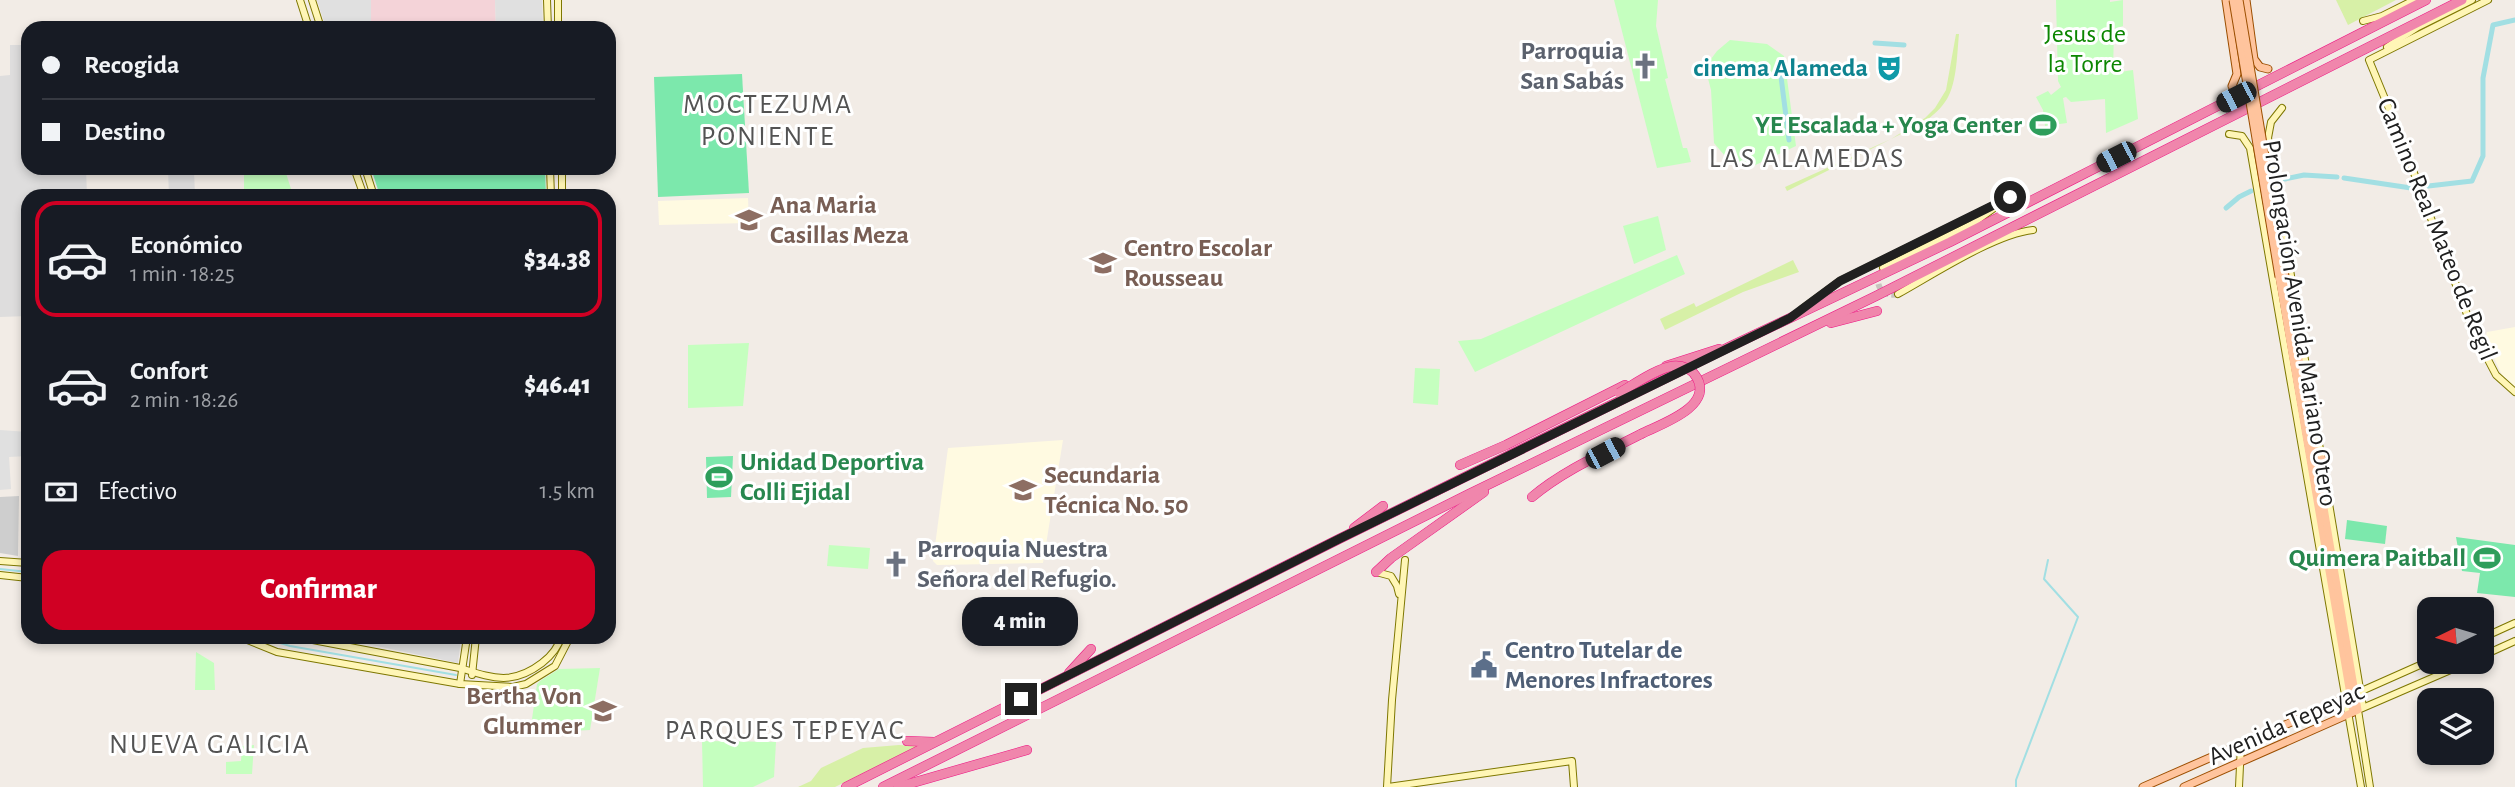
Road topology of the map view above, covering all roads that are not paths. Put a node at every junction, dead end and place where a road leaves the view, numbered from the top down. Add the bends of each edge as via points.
1 (300, 0) edge
2 (312, 0) edge
3 (547, 0) edge
4 (558, 0) edge
5 (2226, 0) edge
6 (2233, 0) edge
7 (2239, 0) edge
8 (2246, 0) edge
9 (2414, 0) edge
10 (2426, 0) edge
11 (2462, 0) edge
12 (2472, 0) edge
13 (2488, 0) edge
14 (307, 21) edge
15 (319, 21) edge
16 (548, 21) edge
17 (558, 21) edge
18 (2363, 22) dead end
19 (2251, 40) junction
20 (2233, 46) junction
21 (2378, 55) junction
22 (2268, 69) dead end
23 (2232, 86) dead end
24 (2282, 108) dead end
25 (2229, 134) dead end
26 (2269, 143) junction
27 (2250, 148) junction
28 (2033, 230) dead end
29 (1883, 268) dead end
30 (2282, 276) junction
31 (1898, 293) dead end
32 (1877, 311) dead end
33 (1790, 318) junction
34 (1809, 329) junction
35 (2292, 339) junction
36 (1731, 346) junction
37 (2305, 355) junction
38 (2286, 356) junction
39 (2515, 392) edge
40 (1533, 438) junction
41 (1506, 445) junction
42 (1511, 456) junction
43 (2322, 458) junction
44 (2304, 461) junction
45 (1460, 465) dead end
46 (1508, 475) junction
47 (2315, 477) junction
48 (1532, 497) dead end
49 (1383, 506) dead end
50 (1339, 539) junction
51 (1405, 560) dead end
52 (0, 561) edge
53 (21, 562) edge
54 (1376, 572) joint
55 (0, 575) edge
56 (21, 577) edge
57 (1400, 603) junction
58 (2515, 623) edge
59 (2494, 633) edge
60 (2515, 641) edge
61 (257, 644) edge
62 (333, 644) edge
63 (466, 644) edge
64 (476, 644) edge
65 (557, 644) edge
66 (567, 644) edge
67 (1091, 649) dead end
68 (2494, 651) edge
69 (2417, 666) edge
70 (463, 669) junction
71 (472, 673) junction
72 (2441, 674) edge
73 (1065, 678) junction
74 (460, 684) junction
75 (471, 684) junction
76 (2353, 695) junction
77 (2356, 711) junction
78 (907, 741) dead end
79 (935, 742) junction
80 (2241, 744) junction
81 (1027, 750) dead end
82 (2240, 762) junction
83 (846, 787) edge
84 (883, 787) edge
85 (898, 787) edge
86 (1387, 787) edge
87 (1574, 787) edge
88 (2143, 787) edge
89 (2184, 787) edge
90 (2239, 787) edge
91 (2361, 787) edge
92 (2370, 787) edge

1 - 14 street
2 - 15 street
3 - 16 street
4 - 17 street
5 - 20 main road
6 - 30 main road, bridge
7 - 30 main road, bridge
8 - 19 main road
9 - 18 street
10 - 33 highway via 1950,242
11 - 34 highway
12 - 21 street via 2418,27
13 - 21 street
19 - 20 main road via 2244,53
19 - 22 main road via 2256,63
20 - 23 main road via 2237,77
21 - 39 street, Camino Real Mateo de Regil via 2369,60 2474,333 2496,375
24 - 26 street, Prolongación Avenida Mariano Otero via 2271,122
25 - 27 street, Prolongación Avenida Mariano Otero via 2242,136
26 - 27 street via 2258,138
26 - 37 street, Prolongación Avenida Mariano Otero
27 - 38 street, Prolongación Avenida Mariano Otero
28 - 31 street via 1998,240
29 - 33 street via 1972,224 2010,197 1840,281
30 - 35 main road, Prolongación Avenida Mariano Otero
32 - 34 highway
33 - 36 highway
34 - 46 highway
35 - 37 main road
35 - 38 main road
35 - 47 main road, Prolongación Avenida Mariano Otero
36 - 41 highway via 1654,371
36 - 42 highway
37 - 43 street, Prolongación Avenida Mariano Otero
38 - 44 street, Prolongación Avenida Mariano Otero
40 - 41 highway
40 - 42 highway
40 - 48 highway, bridge via 1672,366 1684,367 1696,377 1699,392 1692,406 1586,462
41 - 45 highway
42 - 50 highway
43 - 47 main road
43 - 76 street, Prolongación Avenida Mariano Otero
44 - 47 main road
44 - 76 street, Prolongación Avenida Mariano Otero
46 - 54 highway
46 - 84 highway
47 - 76 main road, Prolongación Avenida Mariano Otero
49 - 50 highway
50 - 73 highway
51 - 57 street
52 - 53 street
54 - 57 street via 1391,576
55 - 56 street
57 - 86 street
58 - 59 street
60 - 68 street
61 - 74 street via 277,652
62 - 70 street
63 - 70 street
64 - 71 street
65 - 71 street via 549,657 528,673 513,678
66 - 75 street via 555,666 526,684
67 - 73 highway
69 - 76 street, Avenida Tepeyac
70 - 71 street
70 - 74 street
71 - 75 street
72 - 77 street, Avenida Tepeyac
73 - 79 highway
74 - 75 street
76 - 77 main road, Prolongación Avenida Mariano Otero
76 - 77 street, Prolongación Avenida Mariano Otero
76 - 80 main road, Avenida Tepeyac
77 - 82 main road, Avenida Tepeyac
77 - 91 street, Prolongación Avenida Mariano Otero
77 - 92 street, Prolongación Avenida Mariano Otero
78 - 79 highway
79 - 83 highway
80 - 82 street
80 - 88 main road, Avenida Tepeyac
81 - 85 highway
82 - 89 main road, Avenida Tepeyac
82 - 90 street
86 - 87 street via 1572,761

